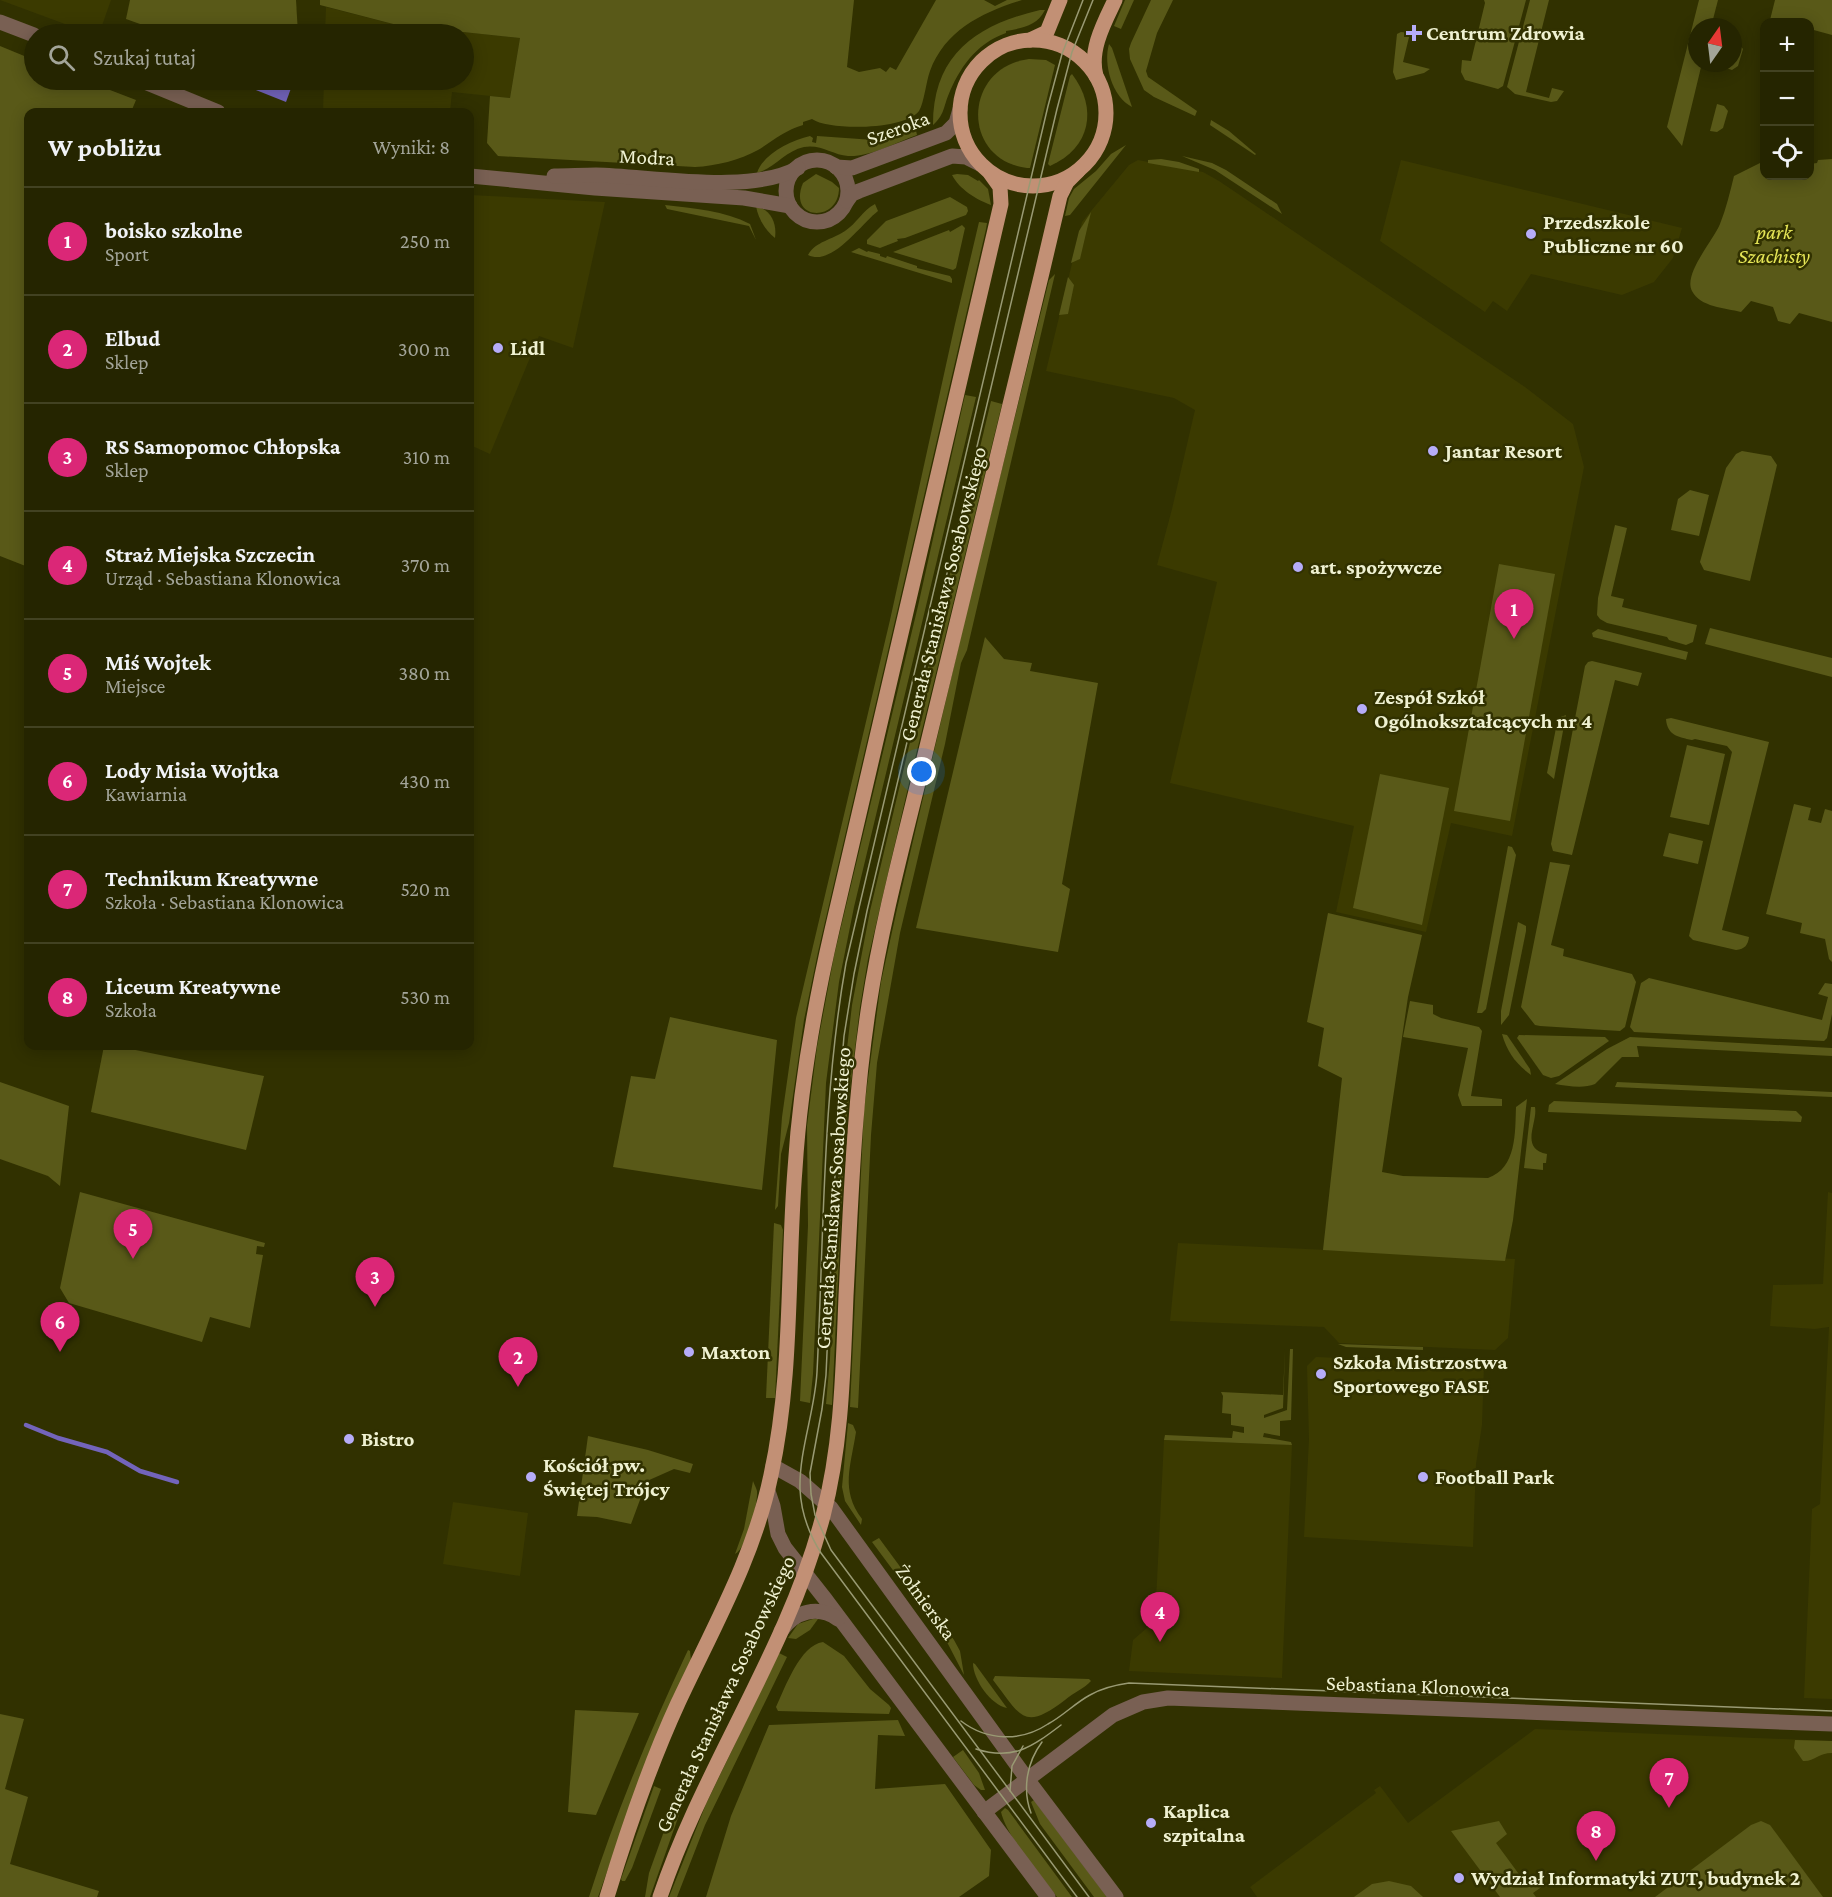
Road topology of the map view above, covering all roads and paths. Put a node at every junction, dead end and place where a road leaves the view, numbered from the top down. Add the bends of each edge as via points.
1 (1060, 0) edge
2 (1115, 0) edge
3 (0, 22) edge
4 (24, 31) edge
5 (1024, 41) junction
6 (1097, 79) junction
7 (164, 90) edge
8 (208, 108) edge
9 (960, 109) junction
10 (836, 167) junction
11 (798, 168) junction
12 (985, 168) junction
13 (1078, 171) junction
14 (474, 176) edge
15 (492, 177) junction
16 (847, 201) junction
17 (790, 206) junction
18 (773, 1466) junction
19 (768, 1491) junction
20 (826, 1503) junction
21 (805, 1574) junction
22 (845, 1625) junction
23 (781, 1632) junction
24 (1832, 1724) edge
25 (1027, 1779) junction
26 (984, 1812) junction
27 (607, 1897) edge
28 (660, 1897) edge
29 (1048, 1897) edge
30 (1116, 1897) edge

1 - 5 main road via 1047,32
2 - 6 main road via 1095,50
3 - 4 street
5 - 6 main road via 1044,42 1070,51
5 - 9 main road via 1004,46 982,61 966,83
6 - 13 main road via 1105,105 1105,125 1096,150
7 - 8 street
9 - 10 street, Szeroka via 956,123 946,133 854,167
9 - 12 main road via 963,135 971,153
10 - 11 street via 818,161
10 - 16 street via 847,183
11 - 15 street, Modra via 776,177 739,182 596,175
11 - 17 street via 787,187
12 - 13 main road via 1014,184 1035,186 1054,183
12 - 16 street via 966,157 952,156 852,194
12 - 18 main road, Generała Stanisława Sosabowskiego via 1000,187 1001,204 810,1034 794,1170 785,1381
13 - 20 main road, Generała Stanisława Sosabowskiego via 1060,196 877,960 857,1097 842,1405
14 - 15 street, Modra
15 - 17 street, Modra via 744,198
16 - 17 street via 837,215 821,222 804,219
18 - 19 main road, Generała Stanisława Sosabowskiego
18 - 20 street, Żołnierska via 800,1481
19 - 21 street via 782,1544
19 - 27 main road, Generała Stanisława Sosabowskiego via 737,1581 653,1761
20 - 21 main road, Generała Stanisława Sosabowskiego
20 - 25 street, Żołnierska
21 - 22 street
21 - 23 main road, Generała Stanisława Sosabowskiego
22 - 23 street via 827,1613 810,1611 793,1619
22 - 26 street
23 - 28 main road, Generała Stanisława Sosabowskiego via 693,1812
24 - 25 street, Sebastiana Klonowica via 1168,1698 1143,1702 1113,1714
25 - 26 street
25 - 30 street, Żołnierska
26 - 29 street

